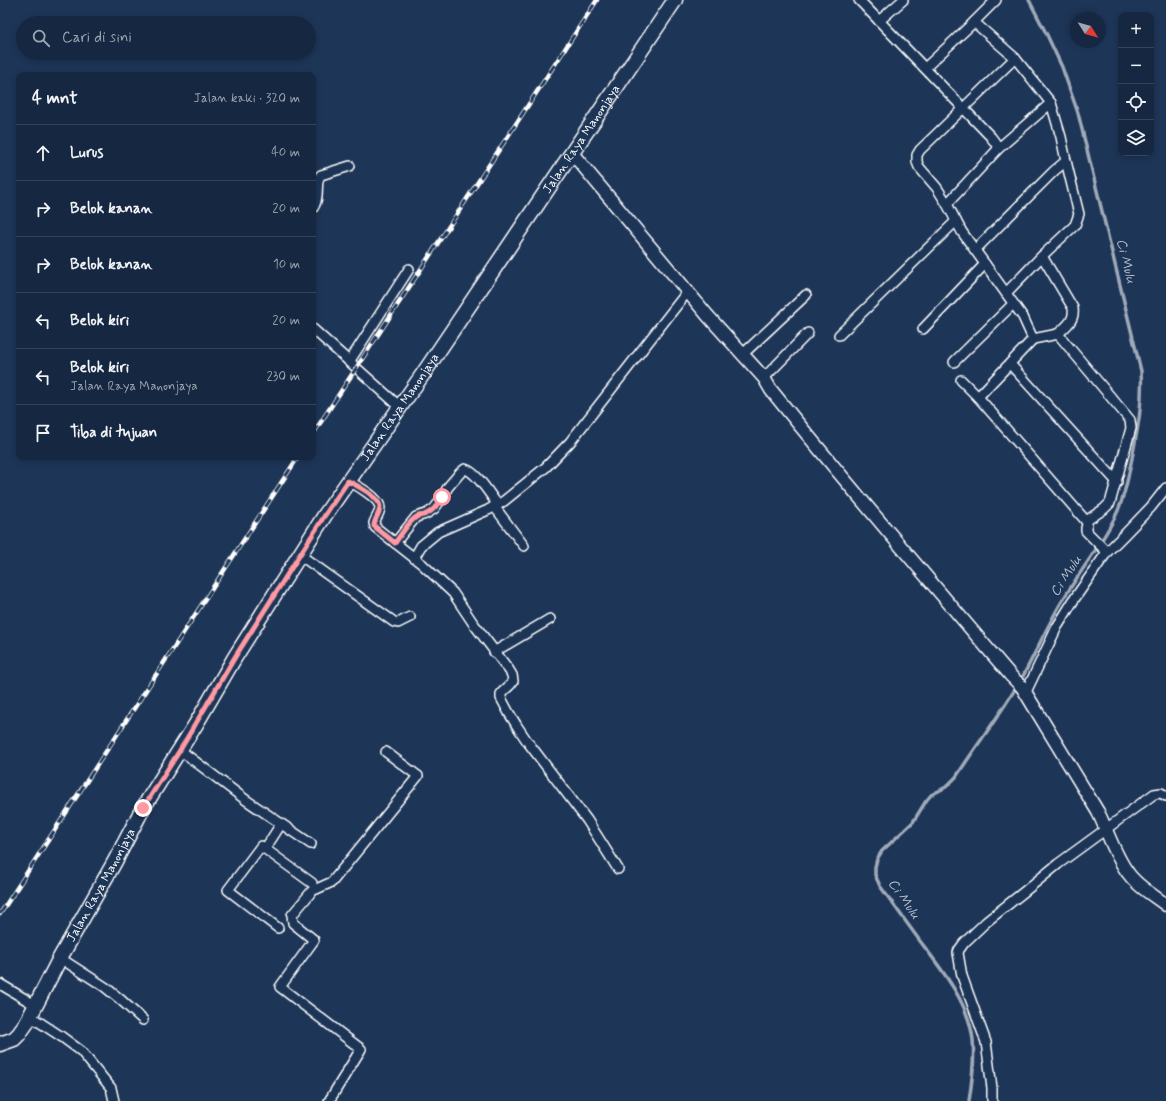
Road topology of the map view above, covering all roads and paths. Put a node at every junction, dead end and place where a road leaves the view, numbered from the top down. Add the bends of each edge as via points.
1 (675, 0) edge
2 (859, 0) edge
3 (903, 0) edge
4 (996, 0) edge
5 (880, 21) junction
6 (974, 22) junction
7 (1015, 58) junction
8 (925, 68) junction
9 (1051, 103) junction
10 (964, 109) junction
11 (999, 148) junction
12 (572, 153) junction
13 (1066, 161) junction
14 (350, 166) dead end
15 (316, 204) edge
16 (947, 204) junction
17 (956, 221) junction
18 (975, 250) junction
19 (1042, 256) junction
20 (984, 264) junction
21 (409, 269) dead end
22 (688, 292) junction
23 (1006, 293) junction
24 (806, 295) dead end
25 (1013, 304) junction
26 (923, 329) dead end
27 (316, 332) edge
28 (808, 333) dead end
29 (1058, 334) junction
30 (839, 335) dead end
31 (1033, 339) junction
32 (742, 355) junction
33 (349, 362) junction
34 (954, 362) dead end
35 (1010, 364) junction
36 (764, 378) junction
37 (961, 380) dead end
38 (978, 397) junction
39 (400, 407) junction
40 (348, 481) junction
41 (1117, 482) junction
42 (1166, 488) edge
43 (496, 506) junction
44 (1086, 521) junction
45 (395, 543) junction
46 (524, 546) dead end
47 (1105, 550) junction
48 (300, 555) junction
49 (414, 558) junction
50 (410, 617) dead end
51 (550, 618) dead end
52 (494, 652) junction
53 (1024, 690) junction
54 (180, 750) junction
55 (386, 752) dead end
56 (1166, 796) edge
57 (281, 824) junction
58 (1106, 829) junction
59 (311, 844) dead end
60 (265, 849) junction
61 (618, 869) dead end
62 (312, 883) dead end
63 (1166, 905) edge
64 (278, 928) dead end
65 (60, 958) junction
66 (0, 984) edge
67 (33, 1011) junction
68 (143, 1020) dead end
69 (0, 1044) edge
70 (114, 1101) edge
71 (329, 1101) edge
72 (992, 1101) edge

1 - 12 main road, Jalan Raya Manonjaya
2 - 5 street
3 - 5 street
4 - 6 street
5 - 8 street
6 - 7 street
6 - 8 street
7 - 9 street
7 - 10 street
8 - 10 street
9 - 11 street
9 - 13 street
10 - 11 street via 991,136
10 - 16 street via 920,150 917,156 919,167
11 - 16 street
12 - 22 street
12 - 39 main road, Jalan Raya Manonjaya
13 - 18 street
13 - 19 street via 1078,219 1076,225
14 - 15 street via 319,177
16 - 17 street
17 - 18 street
17 - 30 street
18 - 20 street
19 - 23 street
19 - 29 street via 1072,308 1071,320
20 - 23 street
20 - 26 street
21 - 33 street
22 - 32 street
22 - 43 street via 570,442 546,467
23 - 25 street
24 - 32 street
25 - 31 street via 1023,317
25 - 34 street
27 - 33 street
28 - 36 street
29 - 31 street
29 - 41 street via 1130,420 1131,428
31 - 35 street
32 - 36 street
33 - 39 street
35 - 38 street
35 - 41 street
36 - 53 street via 824,456
37 - 38 street
38 - 44 street
39 - 40 main road, Jalan Raya Manonjaya
40 - 45 street via 374,497 380,511 374,526
40 - 48 main road, Jalan Raya Manonjaya
41 - 44 street via 1110,503
42 - 47 street via 1123,536
43 - 45 street via 480,481 465,469 448,487 434,509 416,517
43 - 46 street
43 - 49 street via 438,532 421,546
44 - 47 street via 1086,531
45 - 49 street
47 - 53 street via 1063,617
48 - 50 street via 394,622 398,624
48 - 54 main road, Jalan Raya Manonjaya
49 - 52 street via 453,594
51 - 52 street
52 - 61 street via 513,679 501,694 509,713 587,820
53 - 58 street
54 - 57 street
54 - 65 main road, Jalan Raya Manonjaya via 143,808
55 - 71 street via 418,776 332,882 312,891 292,915 293,923 314,940 280,987 362,1049
56 - 58 street via 1161,793 1154,794
57 - 59 street
57 - 60 street
58 - 63 street via 1108,838 1127,873
58 - 72 street via 986,922 964,943 958,953 962,976 986,1042
60 - 62 street
60 - 64 street via 260,846 228,890
65 - 67 main road, Jalan Raya Manonjaya
65 - 68 street via 105,987
66 - 67 street
67 - 69 main road, Jalan Raya Manonjaya via 19,1034 14,1039
67 - 70 street via 81,1051 111,1088

